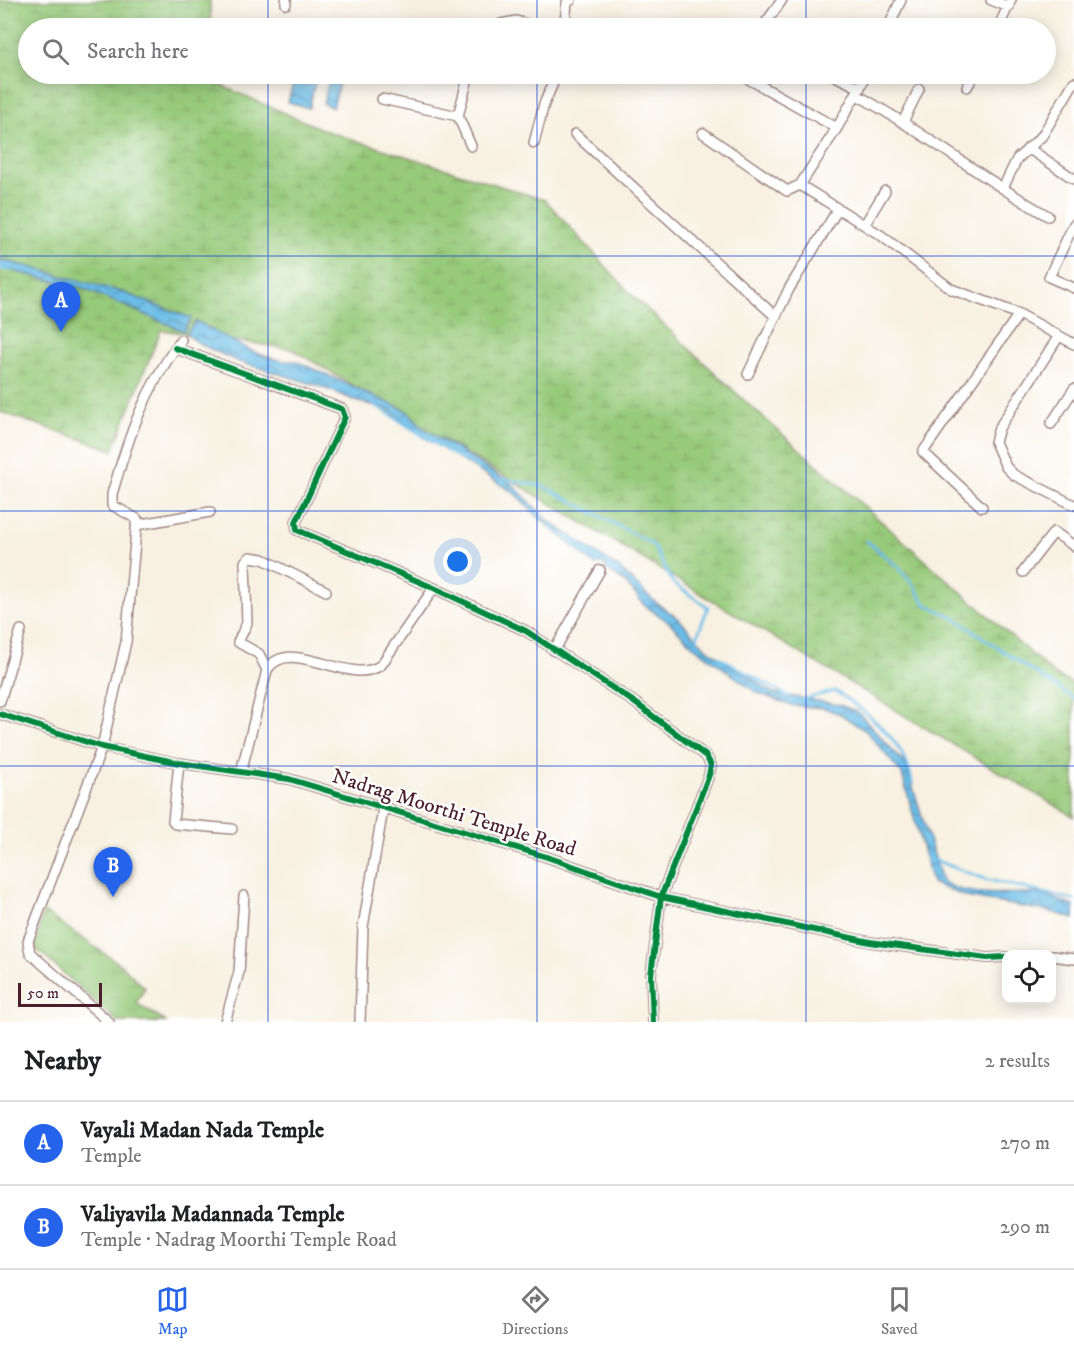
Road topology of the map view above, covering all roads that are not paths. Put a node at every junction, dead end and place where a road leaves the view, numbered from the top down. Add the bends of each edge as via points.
1 (571, 0) edge
2 (783, 0) edge
3 (901, 0) edge
4 (991, 0) edge
5 (1010, 3) edge
6 (565, 18) edge
7 (770, 18) edge
8 (893, 18) edge
9 (1003, 18) edge
10 (1074, 82) edge
11 (466, 84) edge
12 (553, 84) edge
13 (757, 84) edge
14 (846, 84) edge
15 (862, 84) edge
16 (970, 84) edge
17 (968, 87) dead end
18 (919, 89) dead end
19 (858, 92) junction
20 (382, 99) dead end
21 (458, 116) junction
22 (903, 122) junction
23 (837, 128) junction
24 (703, 133) dead end
25 (575, 134) dead end
26 (534, 142) dead end
27 (471, 146) dead end
28 (1028, 148) junction
29 (1074, 179) edge
30 (800, 184) junction
31 (1003, 188) junction
32 (885, 191) dead end
33 (838, 209) junction
34 (1048, 216) dead end
35 (865, 224) junction
36 (1074, 224) edge
37 (1074, 288) edge
38 (1019, 314) junction
39 (776, 316) junction
40 (1059, 336) junction
41 (1074, 344) edge
42 (748, 374) dead end
43 (1074, 388) edge
44 (1051, 424) dead end
45 (1074, 505) edge
46 (982, 507) dead end
47 (210, 512) dead end
48 (136, 525) junction
49 (1074, 546) edge
50 (600, 570) dead end
51 (1023, 572) dead end
52 (434, 588) junction
53 (326, 591) dead end
54 (21, 630) dead end
55 (554, 651) junction
56 (267, 670) junction
57 (0, 701) edge
58 (0, 714) edge
59 (102, 747) junction
60 (179, 763) junction
61 (241, 772) junction
62 (382, 809) junction
63 (231, 829) dead end
64 (244, 896) dead end
65 (661, 897) junction
66 (1002, 957) edge
67 (1056, 957) edge
68 (1074, 959) edge
69 (110, 1022) edge
70 (225, 1022) edge
71 (360, 1022) edge
72 (653, 1022) edge

1 - 6 street via 567,2
2 - 7 street
3 - 8 street
4 - 5 street
5 - 9 street
10 - 28 street via 1042,136
11 - 21 street
12 - 26 street
13 - 23 street
14 - 19 street
15 - 19 street
16 - 17 street
18 - 22 street
19 - 22 street
19 - 23 street
20 - 21 street
21 - 27 street
22 - 31 street
23 - 30 street
24 - 30 street via 787,191
25 - 39 street
28 - 29 street
28 - 31 street via 1017,159
30 - 33 street
31 - 34 street
32 - 35 street
33 - 35 street
33 - 39 street
35 - 38 street via 951,289
36 - 37 street via 1049,277
38 - 40 street
38 - 46 street via 923,452
39 - 42 street
40 - 41 street
40 - 45 street via 999,428 995,442 1014,475
43 - 44 street
47 - 48 street
48 - 52 street via 132,514 112,505 112,494 146,393 178,344 342,409 345,417 296,522 297,530
48 - 59 street via 126,642
49 - 51 street via 1054,532
50 - 55 street
52 - 55 street via 526,631
52 - 56 street via 374,670 359,671 286,656 278,658
53 - 56 street via 263,559 250,557 245,562 247,623 238,642 259,654
54 - 57 street
55 - 65 street via 634,702 706,756 711,765
56 - 61 street
58 - 59 street, Nadrag Moorthi Temple Road
59 - 60 street, Nadrag Moorthi Temple Road
59 - 69 street via 27,941 30,953
60 - 61 street, Nadrag Moorthi Temple Road
60 - 63 street via 175,824
61 - 62 street, Nadrag Moorthi Temple Road via 289,779
62 - 65 street, Nadrag Moorthi Temple Road via 548,857
62 - 71 street via 363,927
64 - 70 street via 239,972
65 - 66 street, Nadrag Moorthi Temple Road via 870,942
65 - 72 street via 651,975
67 - 68 street

